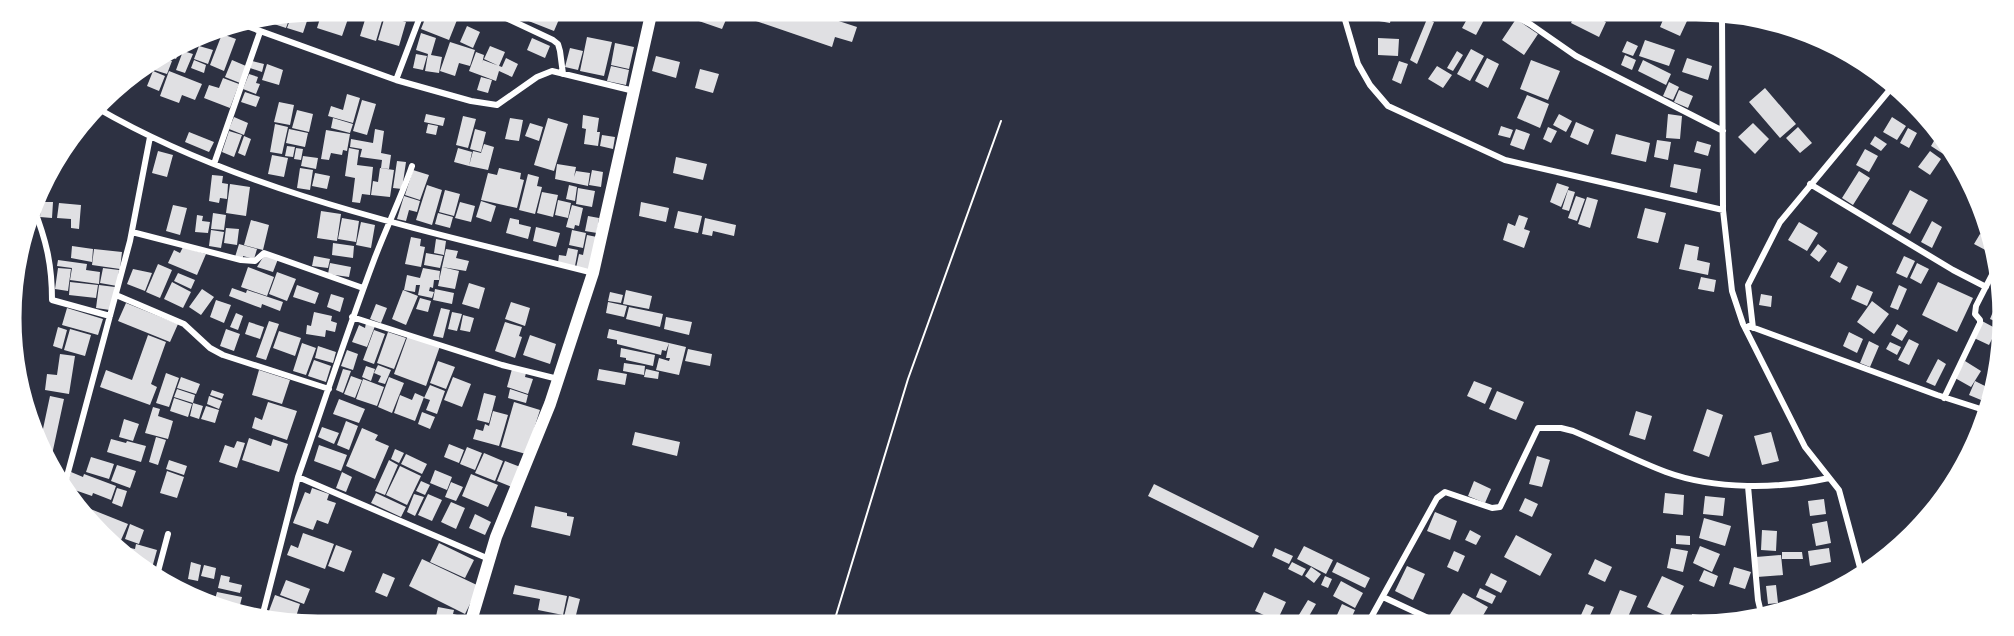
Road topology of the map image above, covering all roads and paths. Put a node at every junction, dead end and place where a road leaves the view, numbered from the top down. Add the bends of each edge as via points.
1 (419, 20) edge
2 (510, 20) edge
3 (649, 20) edge
4 (1345, 20) edge
5 (1522, 20) edge
6 (1722, 21) edge
7 (250, 28) edge
8 (260, 32) junction
9 (563, 74) junction
10 (396, 80) junction
11 (634, 91) junction
12 (1889, 91) edge
13 (103, 111) edge
14 (1001, 121) dead end
15 (1723, 131) junction
16 (150, 137) junction
17 (214, 164) junction
18 (412, 166) dead end
19 (1809, 184) junction
20 (1723, 210) junction
21 (37, 217) edge
22 (388, 221) junction
23 (132, 232) junction
24 (593, 273) junction
25 (1992, 276) edge
26 (1986, 287) junction
27 (363, 288) junction
28 (116, 294) junction
29 (110, 316) junction
30 (352, 317) junction
31 (1743, 324) junction
32 (1753, 328) junction
33 (558, 379) junction
34 (329, 389) junction
35 (1944, 398) junction
36 (1980, 409) edge
37 (298, 477) junction
38 (66, 478) edge
39 (1829, 478) junction
40 (1748, 486) junction
41 (168, 534) dead end
42 (489, 559) junction
43 (1860, 567) edge
44 (158, 570) edge
45 (1383, 597) junction
46 (1760, 609) edge
47 (263, 612) edge
48 (472, 616) edge
49 (836, 616) edge
50 (1372, 616) edge
51 (1423, 616) edge

1 - 10 street
2 - 9 street via 558,45
3 - 11 main road
4 - 20 street via 1358,64 1388,106 1505,160
5 - 15 street via 1576,56
6 - 15 street
7 - 8 street
8 - 10 street
8 - 17 street
9 - 10 street via 552,71 537,77 497,105
9 - 11 street
11 - 24 main road
12 - 19 street
13 - 16 street
14 - 49 path via 908,379
15 - 20 street
16 - 17 street
16 - 23 street
17 - 22 street
18 - 22 street
19 - 26 street
19 - 32 street via 1780,222 1751,277 1748,299
20 - 31 street via 1732,291
21 - 29 street via 46,240 52,300
22 - 24 street
22 - 27 street
23 - 27 street via 241,260 255,261 264,253
23 - 28 street
24 - 33 main road
25 - 26 street
26 - 35 street via 1975,311 1980,323
27 - 30 street
28 - 29 street
28 - 34 street via 184,324 223,355
29 - 38 street
30 - 33 street
30 - 34 street
31 - 32 street
31 - 39 street via 1805,447
32 - 35 street
33 - 42 main road
34 - 37 street
35 - 36 street
37 - 42 street
37 - 47 street
39 - 40 street
39 - 43 street via 1845,506
40 - 45 street via 1694,480 1666,472 1573,431 1538,428 1500,507 1492,508 1445,492 1437,498
40 - 46 street
41 - 44 street
42 - 48 main road
45 - 50 street
45 - 51 street

